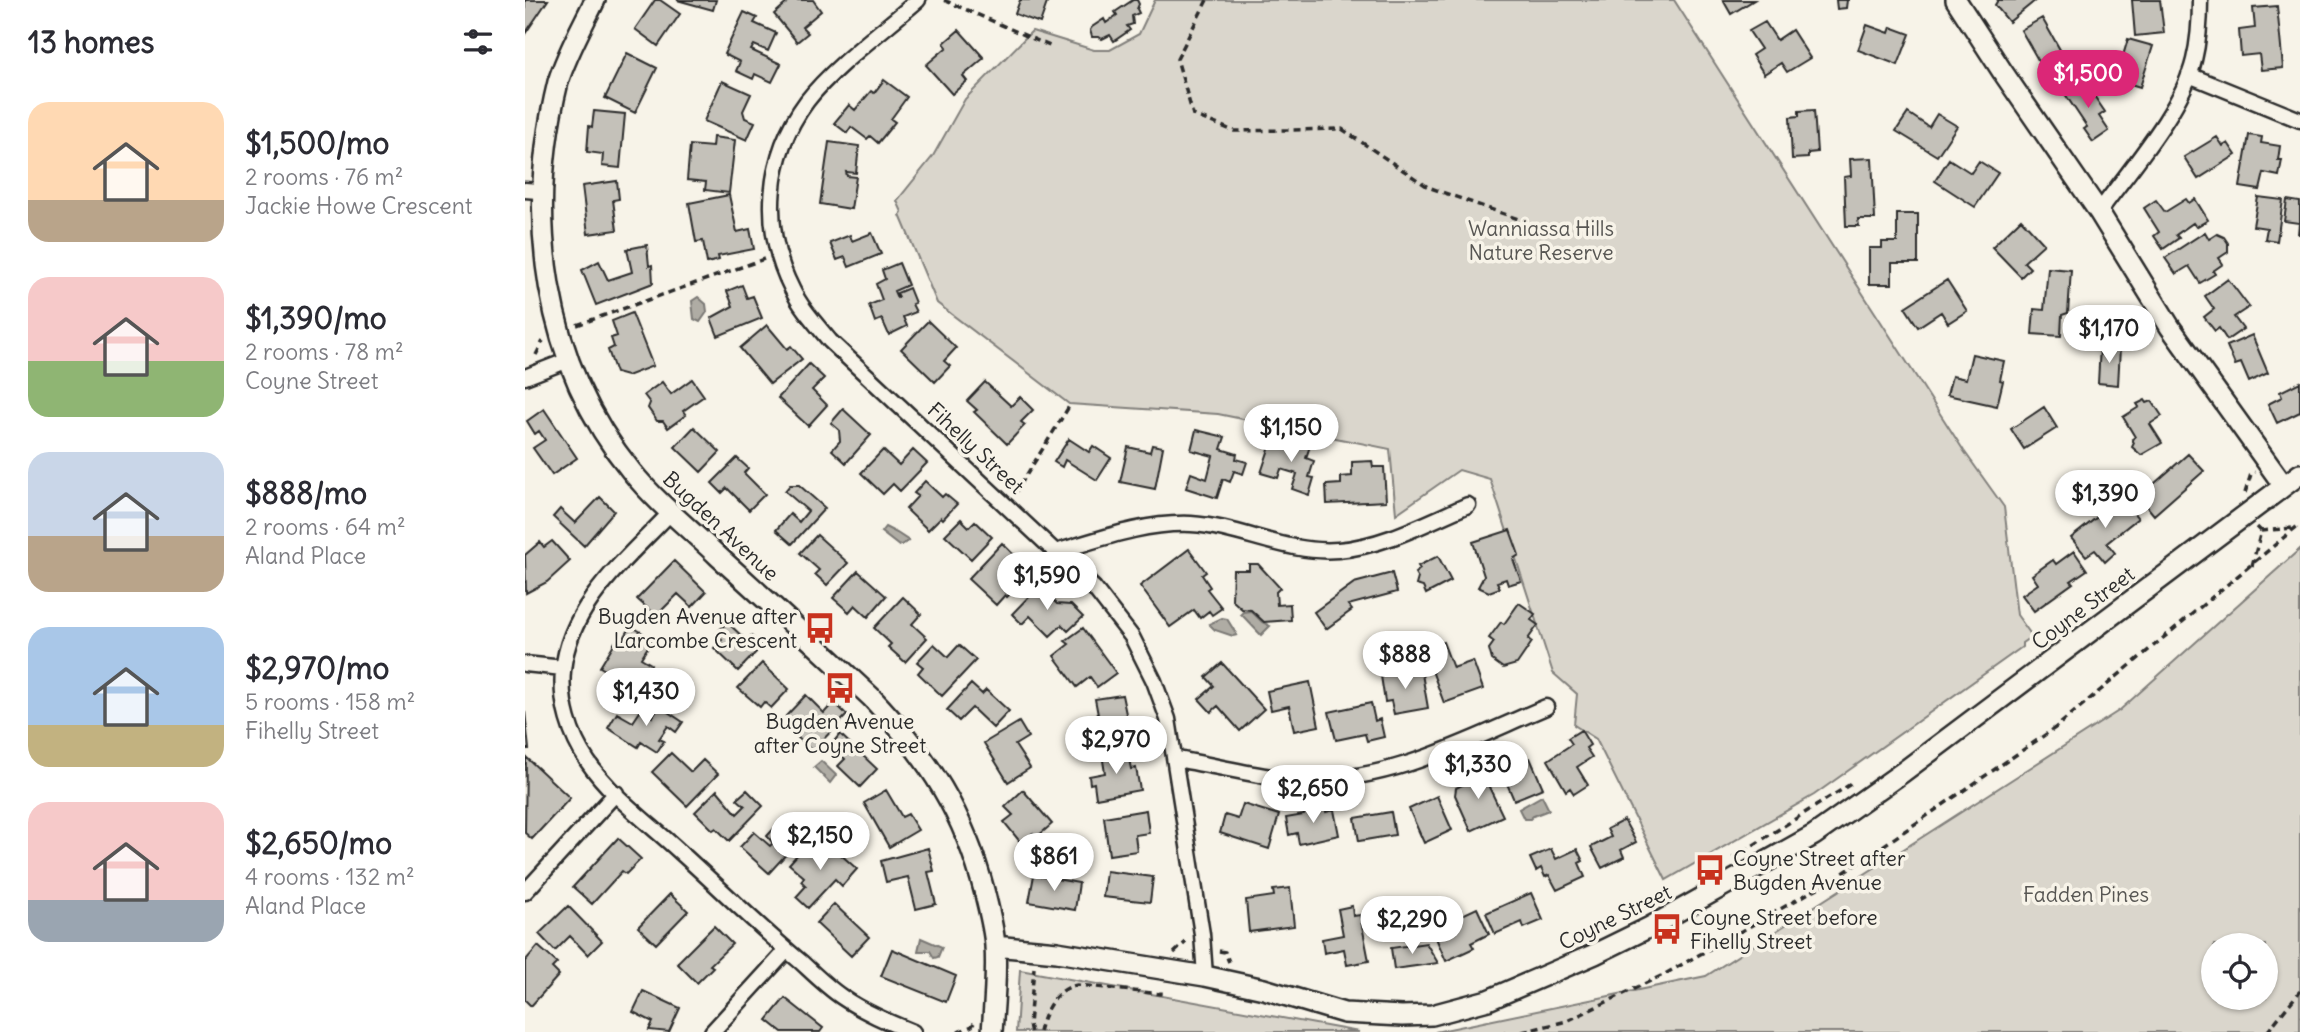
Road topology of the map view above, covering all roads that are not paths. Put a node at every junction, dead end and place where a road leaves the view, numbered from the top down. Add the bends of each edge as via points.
1 (918, 0) edge
2 (1956, 0) edge
3 (2200, 0) edge
4 (594, 3) edge
5 (2189, 75) junction
6 (2300, 120) edge
7 (531, 190) edge
8 (2099, 212) junction
9 (566, 361) junction
10 (525, 377) edge
11 (2300, 474) edge
12 (2284, 486) junction
13 (1468, 505) dead end
14 (671, 512) junction
15 (1056, 552) junction
16 (525, 664) edge
17 (563, 668) junction
18 (1546, 707) dead end
19 (1176, 759) junction
20 (616, 793) junction
21 (525, 891) edge
22 (995, 946) junction
23 (787, 950) junction
24 (1205, 976) junction
25 (712, 1032) edge
26 (913, 1032) edge
27 (992, 1032) edge

1 - 15 street, Fihelly Street via 829,78 790,129 773,175 778,254 792,289 829,341
2 - 8 street
3 - 5 street via 2200,29
4 - 7 street, Bugden Avenue via 558,81
5 - 6 street
5 - 8 street via 2166,118
7 - 9 street, Bugden Avenue via 542,276
8 - 12 street via 2170,327
9 - 10 street
9 - 14 street, Bugden Avenue via 609,443
11 - 12 street, Coyne Street
12 - 24 street, Coyne Street via 2246,505 1903,772 1814,835 1595,954 1488,1000 1432,1015 1344,1013
13 - 15 street via 1385,540 1351,548 1297,548 1192,524 1149,527
14 - 17 street via 591,598 575,624
14 - 22 street, Bugden Avenue via 906,734 936,776 972,846
15 - 19 street, Fihelly Street via 1108,603 1142,656 1168,719
16 - 17 street
17 - 20 street via 565,710 574,737 588,763
18 - 19 street via 1411,764 1350,778 1285,778
19 - 24 street, Fihelly Street
20 - 21 street
20 - 23 street
22 - 24 street, Coyne Street
22 - 27 street, Bugden Avenue
23 - 25 street
23 - 26 street via 840,996

